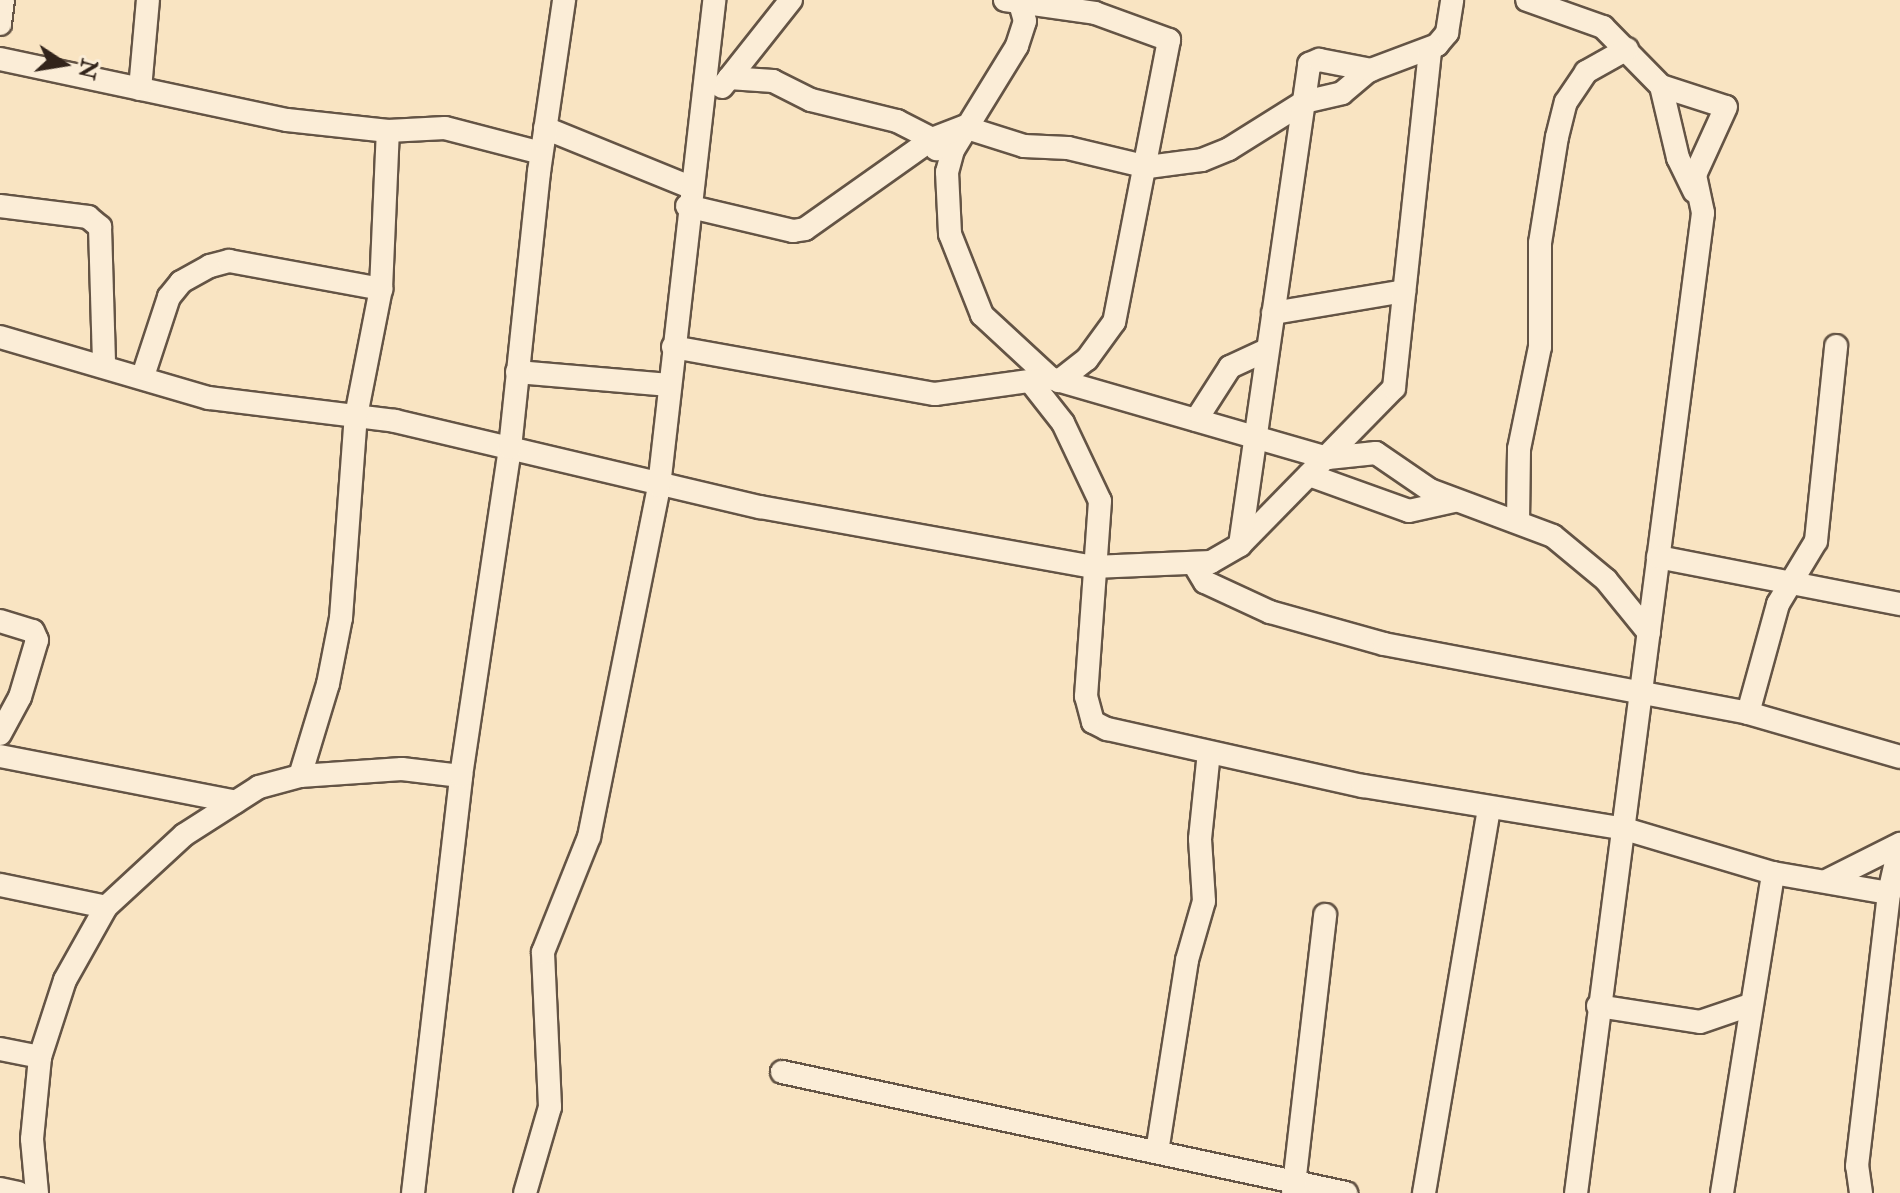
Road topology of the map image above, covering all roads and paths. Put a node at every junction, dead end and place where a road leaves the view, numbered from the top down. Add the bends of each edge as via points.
1 (3, 0) edge
2 (148, 0) edge
3 (564, 0) edge
4 (714, 0) edge
5 (791, 0) edge
6 (1452, 0) edge
7 (1527, 0) edge
8 (1015, 2) edge
9 (0, 24) edge
10 (1430, 49) junction
11 (1627, 49) junction
12 (0, 59) edge
13 (1371, 70) junction
14 (729, 78) junction
15 (1661, 86) junction
16 (140, 89) junction
17 (1304, 102) junction
18 (703, 111) junction
19 (964, 127) junction
20 (545, 128) junction
21 (388, 131) junction
22 (932, 139) junction
23 (541, 153) junction
24 (1148, 167) junction
25 (947, 172) junction
26 (688, 196) junction
27 (0, 206) edge
28 (1703, 213) junction
29 (381, 289) junction
30 (1404, 291) junction
31 (1273, 313) junction
32 (0, 337) edge
33 (1836, 346) dead end
34 (673, 347) junction
35 (1267, 350) junction
36 (104, 365) junction
37 (517, 372) junction
38 (143, 376) junction
39 (1046, 380) junction
40 (669, 385) junction
41 (356, 416) junction
42 (1196, 420) junction
43 (1252, 436) junction
44 (510, 448) junction
45 (1328, 458) junction
46 (1309, 475) junction
47 (659, 486) junction
48 (1454, 501) junction
49 (1518, 522) junction
50 (1240, 545) junction
51 (1658, 557) junction
52 (1194, 564) junction
53 (1093, 567) junction
54 (1789, 583) junction
55 (1900, 604) edge
56 (0, 621) edge
57 (1649, 633) junction
58 (1641, 691) junction
59 (1748, 713) junction
60 (0, 734) edge
61 (1209, 752) junction
62 (0, 756) edge
63 (1900, 757) edge
64 (300, 776) junction
65 (461, 776) junction
66 (236, 802) junction
67 (1489, 809) junction
68 (1625, 829) junction
69 (1900, 844) edge
70 (1773, 873) junction
71 (1825, 881) junction
72 (0, 885) edge
73 (1889, 893) junction
74 (106, 907) junction
75 (1325, 915) dead end
76 (1750, 1005) junction
77 (1598, 1006) junction
78 (0, 1049) edge
79 (40, 1057) junction
80 (782, 1072) dead end
81 (1157, 1152) junction
82 (1294, 1187) edge
83 (0, 1189) edge
84 (19, 1193) edge
85 (37, 1193) edge
86 (413, 1193) edge
87 (525, 1193) edge
88 (1346, 1193) edge
89 (1424, 1193) edge
90 (1576, 1193) edge
91 (1722, 1193) edge
92 (1861, 1193) edge

1 - 9 street
2 - 16 street
3 - 20 street
4 - 18 street
5 - 14 street
6 - 10 street via 1447,33
7 - 11 street via 1603,27
8 - 19 street via 1025,18 1017,46
8 - 24 street via 1095,13 1168,38
10 - 13 street
10 - 30 street
11 - 15 street
11 - 49 street via 1586,72 1566,102 1557,137 1540,243 1540,347 1519,449
12 - 16 street
13 - 17 street via 1338,94
13 - 17 street via 1313,61
14 - 18 street
14 - 22 street via 773,81 811,100 897,121
15 - 28 street via 1678,158
15 - 28 street via 1726,107 1695,175
16 - 21 street via 287,120
17 - 24 street via 1229,149 1202,160
17 - 31 street
18 - 26 street
19 - 22 street
19 - 24 street via 1024,146 1068,148
19 - 25 street
20 - 23 street
20 - 26 street
21 - 23 street via 445,128
21 - 29 street
22 - 25 street
22 - 26 street via 805,229 793,231
23 - 37 street
24 - 39 street via 1114,322 1087,359
25 - 39 street via 952,245 978,308
26 - 34 street
27 - 36 street via 88,217 100,227
28 - 51 street
29 - 38 street via 242,263 210,266 181,282 169,297
29 - 41 street
30 - 31 street
30 - 45 street via 1391,394
31 - 35 street
32 - 36 street
33 - 54 street via 1816,541
34 - 39 street via 935,394
34 - 40 street
35 - 42 street via 1230,367
35 - 43 street
36 - 38 street
37 - 40 street
37 - 44 street
38 - 41 street via 209,398
39 - 42 street
39 - 53 street via 1100,501
40 - 47 street
41 - 44 street
41 - 64 street via 341,618
42 - 43 street
43 - 45 street
43 - 50 street
44 - 47 street
44 - 65 street
45 - 46 street
45 - 48 street via 1376,453
46 - 48 street via 1409,511
46 - 50 street
47 - 53 street
47 - 87 street via 589,837 543,952 550,1107
48 - 49 street
49 - 57 street via 1553,536 1581,558
50 - 52 street via 1224,557
51 - 54 street
51 - 57 street
52 - 53 street
52 - 58 street via 1205,582 1270,612 1384,644
53 - 61 street via 1086,696 1093,722
54 - 55 street
54 - 59 street
56 - 60 street via 33,631 37,640 20,697
57 - 58 street
58 - 59 street
58 - 68 street
59 - 63 street
61 - 67 street
61 - 81 street via 1200,839 1204,901 1187,960
62 - 66 street
64 - 65 street via 402,769
64 - 66 street via 259,787
65 - 86 street
66 - 74 street via 184,835
67 - 68 street
67 - 89 street
68 - 70 street
68 - 77 street
69 - 71 street
69 - 73 street
70 - 71 street
70 - 76 street
71 - 73 street
72 - 74 street
73 - 92 street via 1857,1166
74 - 79 street via 65,980
75 - 82 street
76 - 77 street via 1700,1022
76 - 91 street
77 - 90 street
78 - 79 street
79 - 85 street via 32,1139
80 - 81 street
81 - 82 street
82 - 88 street
83 - 84 street

